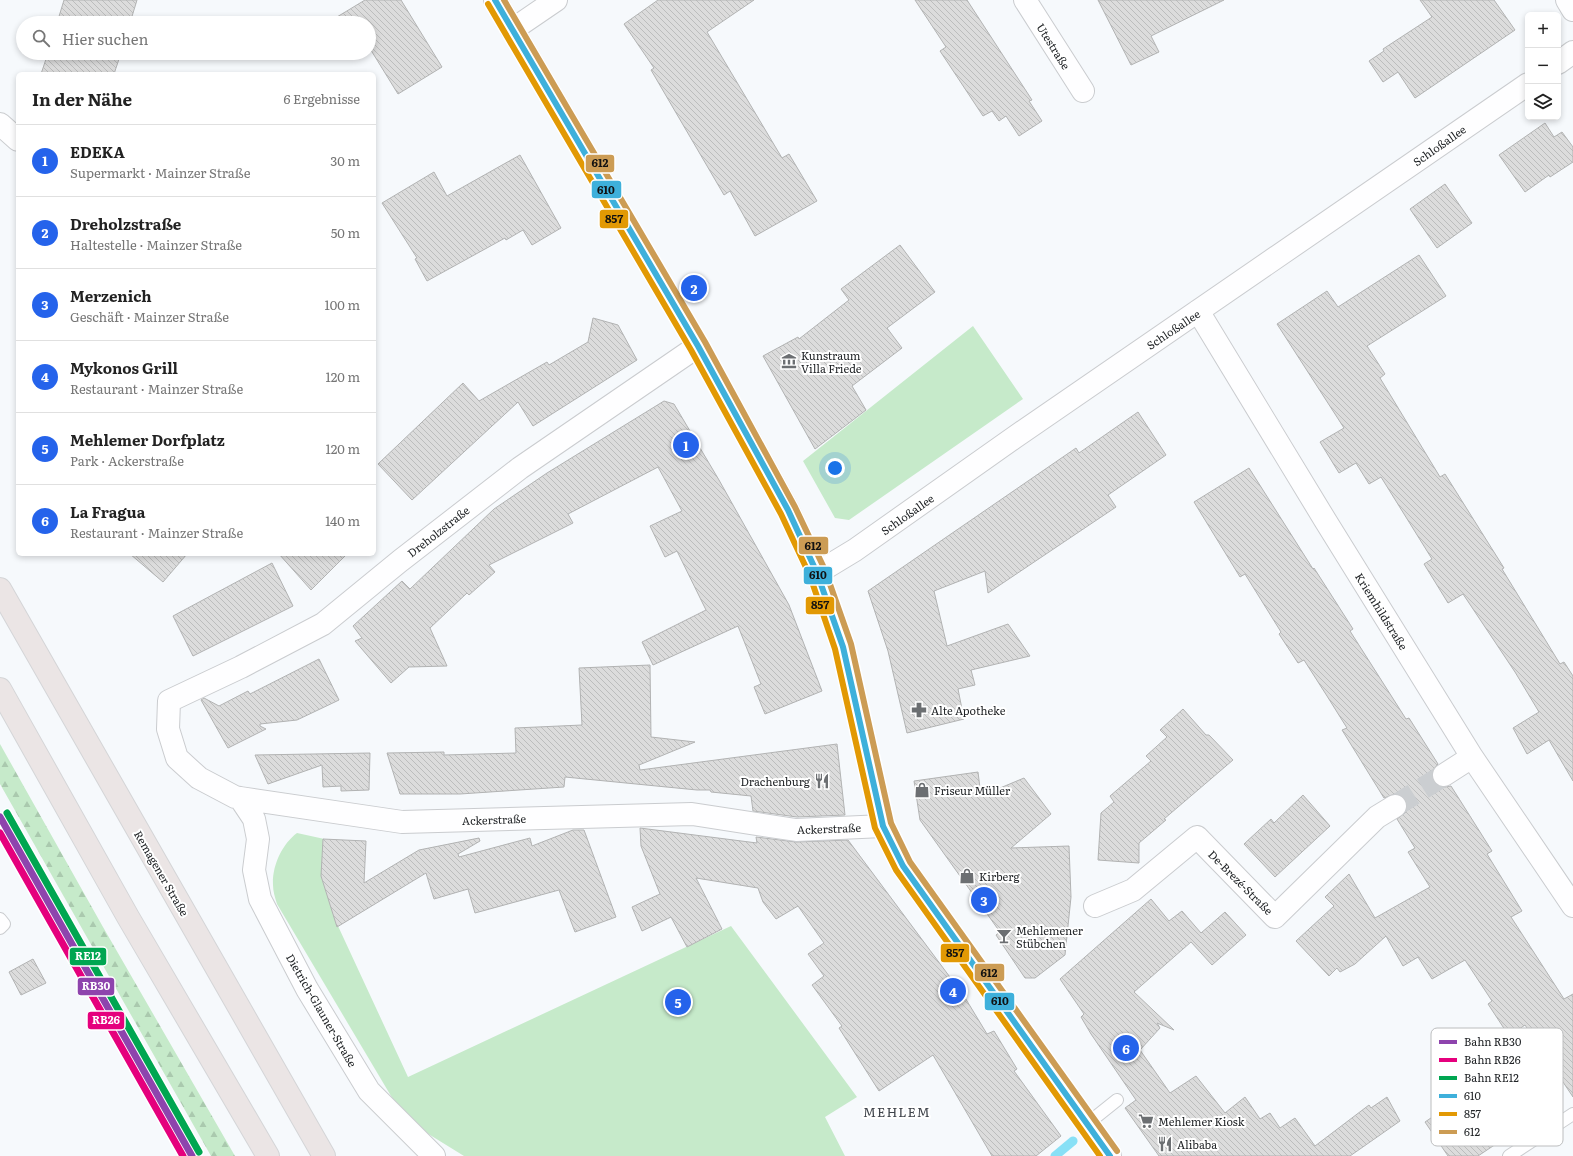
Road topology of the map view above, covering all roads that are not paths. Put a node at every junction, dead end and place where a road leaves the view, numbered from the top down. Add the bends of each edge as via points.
1 (495, 0) edge
2 (555, 0) edge
3 (1025, 0) edge
4 (1567, 0) edge
5 (1573, 10) edge
6 (512, 30) junction
7 (1573, 52) edge
8 (1561, 61) edge
9 (1525, 86) edge
10 (1083, 91) dead end
11 (0, 124) edge
12 (16, 138) edge
13 (1198, 311) junction
14 (698, 346) junction
15 (817, 573) junction
16 (0, 589) edge
17 (0, 689) edge
18 (169, 701) joint
19 (1472, 756) junction
20 (1444, 775) tunnel mouth
21 (240, 798) junction
22 (1395, 806) tunnel mouth
23 (883, 826) junction
24 (1095, 906) dead end
25 (1573, 906) edge
26 (0, 918) edge
27 (0, 928) edge
28 (1117, 1100) dead end
29 (1573, 1114) edge
30 (1563, 1121) edge
31 (1087, 1124) junction
32 (1524, 1146) edge
33 (268, 1156) edge
34 (324, 1156) edge
35 (434, 1156) edge
36 (1110, 1156) edge
37 (1509, 1156) edge

1 - 6 street
2 - 6 street
3 - 10 street, Utestraße
4 - 5 street
6 - 14 street
7 - 8 street
9 - 13 street, Schloßallee
11 - 12 street
13 - 15 street, Schloßallee via 855,550
13 - 19 street, Kriemhildstraße
14 - 15 street via 788,510
14 - 18 street, Dreholzstraße via 520,468 323,624 241,668
15 - 23 street via 843,647
16 - 34 main road, Remagener Straße
17 - 33 main road via 128,917
18 - 21 street, Ackerstraße via 168,729 177,758 199,778 235,798
19 - 20 street
19 - 25 street, Kriemhildstraße
21 - 23 street, Ackerstraße via 402,822 692,814 796,830
21 - 35 street, Dietrich-Glauner-Straße via 254,819 258,839 254,870 260,899 307,989 370,1091
22 - 24 street, De-Brezé-Straße via 1377,817 1275,917 1197,837 1133,890
23 - 31 street via 903,866
26 - 27 lane via 4,924
28 - 31 lane
29 - 30 lane
31 - 36 street
32 - 37 lane

